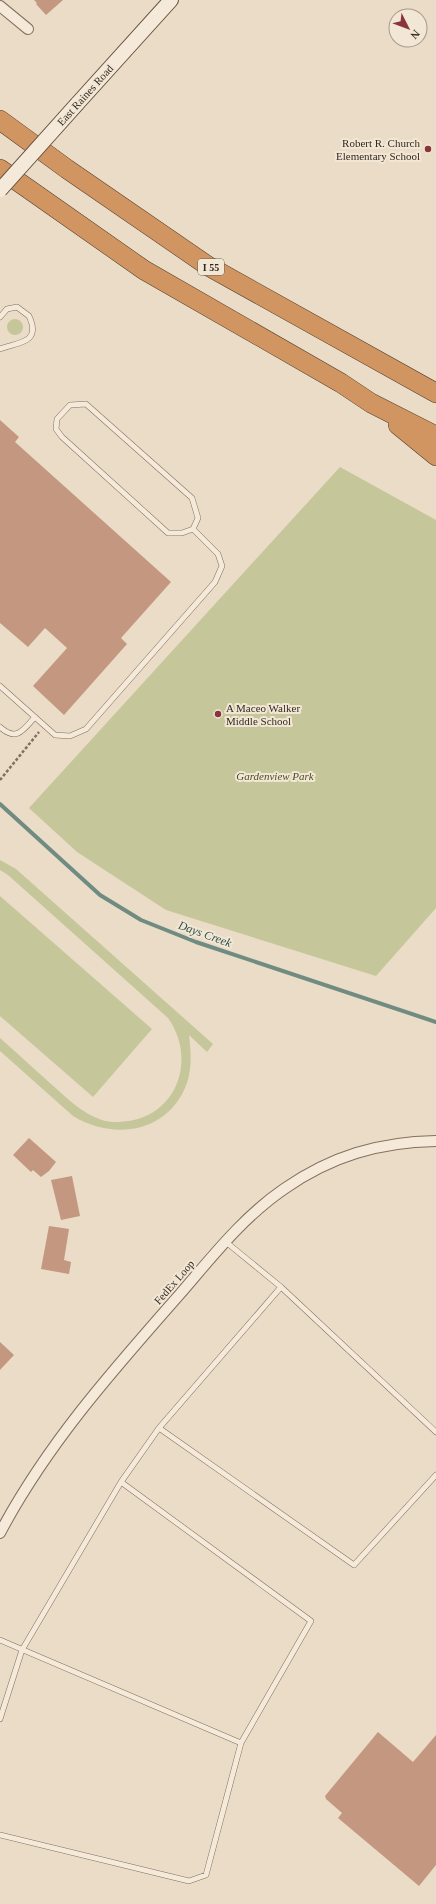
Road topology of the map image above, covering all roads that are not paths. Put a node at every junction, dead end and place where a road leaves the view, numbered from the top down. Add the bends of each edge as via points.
1 (172, 0) edge
2 (0, 6) edge
3 (28, 29) dead end
4 (0, 120) edge
5 (0, 169) edge
6 (0, 190) edge
7 (0, 317) edge
8 (0, 348) edge
9 (436, 393) edge
10 (371, 403) junction
11 (436, 436) edge
12 (436, 456) edge
13 (193, 529) junction
14 (0, 686) edge
15 (35, 717) junction
16 (0, 727) edge
17 (436, 1141) edge
18 (226, 1242) junction
19 (281, 1287) junction
20 (159, 1428) junction
21 (436, 1432) edge
22 (436, 1475) edge
23 (121, 1482) junction
24 (0, 1533) edge
25 (0, 1640) edge
26 (22, 1650) junction
27 (0, 1719) edge
28 (241, 1743) junction
29 (0, 1834) edge

1 - 6 main road, East Raines Road, bridge
2 - 3 street
4 - 9 highway, I 55 via 208,266
5 - 10 highway via 144,270 341,383
7 - 8 lane via 7,309 17,307 30,316 33,328 32,334 21,344
10 - 11 highway
10 - 12 highway
13 - 13 lane via 182,533 168,533 62,437 56,429 57,419 70,405 86,404 192,498 198,518
13 - 15 lane via 218,554 222,566 215,582 86,729 70,736 55,735
14 - 15 lane
15 - 16 lane via 16,735 9,734
17 - 18 street, FedEx Loop via 381,1146 356,1152 328,1164 283,1189 257,1210
18 - 19 lane
18 - 24 street, FedEx Loop via 96,1390 30,1482
19 - 20 lane
19 - 21 lane
20 - 22 lane via 354,1565
20 - 23 lane
23 - 26 lane
23 - 28 lane via 311,1621
25 - 26 lane
26 - 27 lane
26 - 28 lane
28 - 29 lane via 206,1875 189,1881

